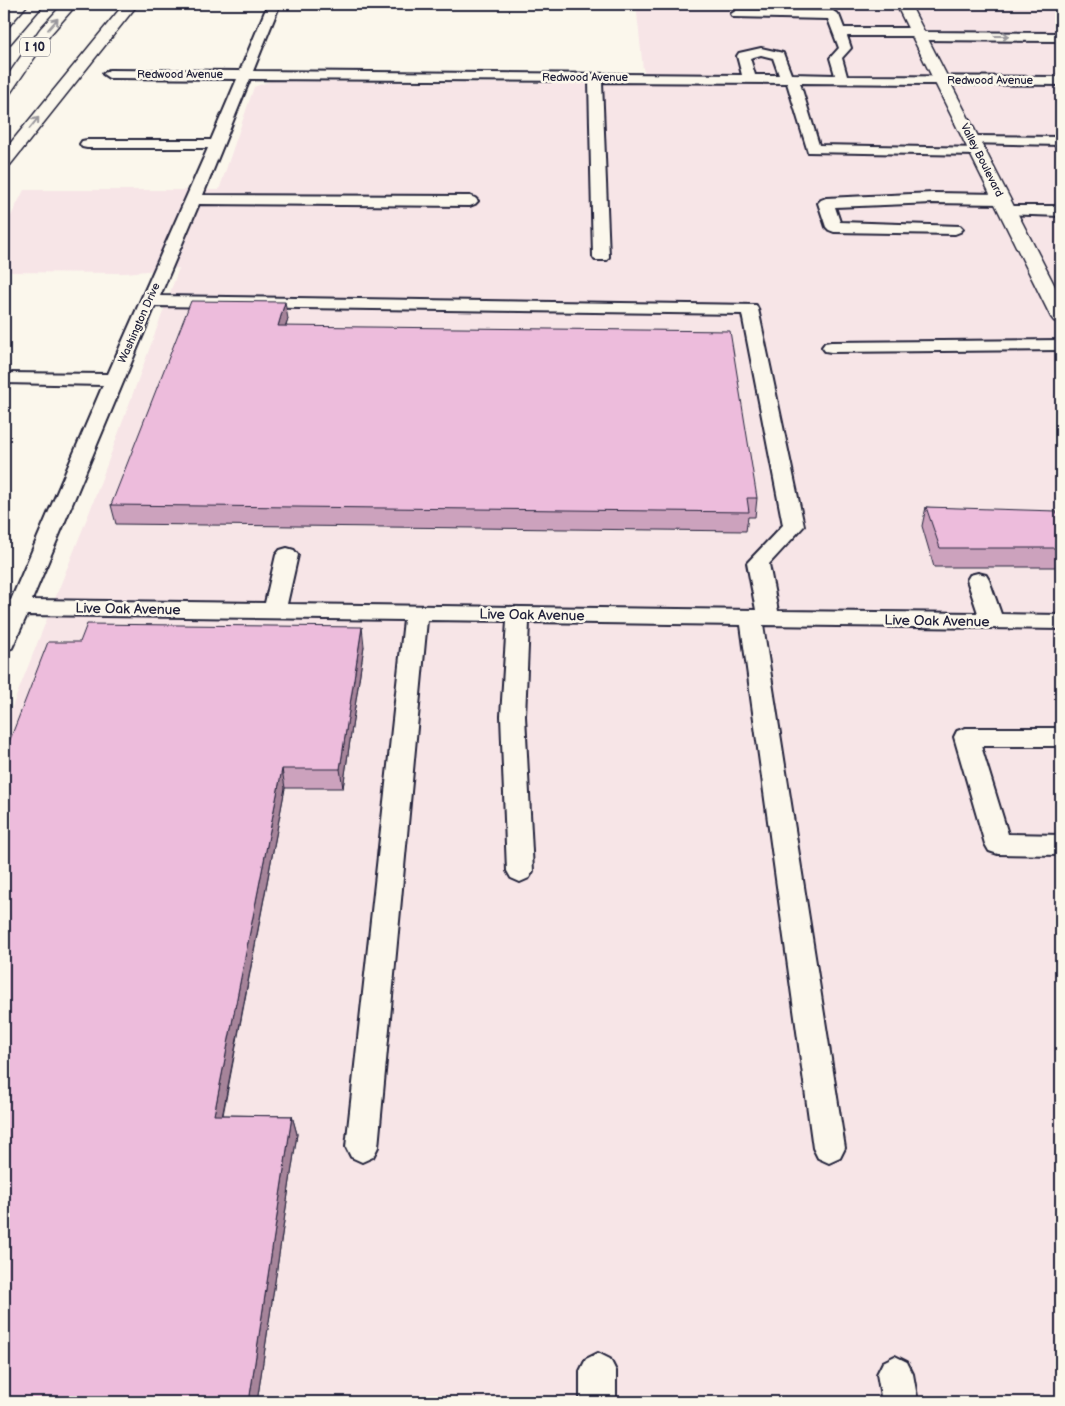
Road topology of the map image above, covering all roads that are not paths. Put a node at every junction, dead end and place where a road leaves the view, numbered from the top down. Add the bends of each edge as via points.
1 (37, 4) edge
2 (70, 4) edge
3 (131, 4) edge
4 (274, 4) edge
5 (903, 4) edge
6 (737, 14) dead end
7 (840, 32) junction
8 (918, 34) junction
9 (1061, 37) edge
10 (4, 42) edge
11 (110, 74) dead end
12 (246, 74) junction
13 (595, 77) junction
14 (749, 78) junction
15 (789, 78) junction
16 (842, 79) junction
17 (941, 80) junction
18 (1061, 81) edge
19 (4, 92) edge
20 (1061, 141) edge
21 (88, 144) dead end
22 (217, 144) junction
23 (974, 145) junction
24 (4, 161) edge
25 (195, 199) junction
26 (470, 201) dead end
27 (1005, 205) junction
28 (1061, 211) edge
29 (955, 229) dead end
30 (601, 257) dead end
31 (1056, 295) edge
32 (148, 301) junction
33 (1061, 317) edge
34 (1061, 345) edge
35 (831, 347) dead end
36 (4, 378) edge
37 (114, 380) junction
38 (287, 555) dead end
39 (978, 580) dead end
40 (11, 607) edge
41 (274, 611) junction
42 (416, 614) junction
43 (518, 615) junction
44 (759, 618) junction
45 (992, 622) junction
46 (1061, 622) edge
47 (4, 643) edge
48 (1061, 737) edge
49 (1061, 845) edge
50 (520, 871) dead end
51 (362, 1147) dead end
52 (829, 1148) dead end

1 - 10 main road, I 10
19 -> 2 main road, I 10
24 -> 3 main road
4 - 12 street, Washington Drive
5 - 8 main road, Valley Boulevard
6 - 7 street via 833,14
7 - 8 street
7 - 16 street via 845,48 836,58
8 -> 9 street
8 - 17 main road, Valley Boulevard
11 - 12 street, Redwood Avenue
12 - 13 street, Redwood Avenue
12 - 22 street, Washington Drive
13 - 14 street, Redwood Avenue
13 - 30 street
14 - 15 street, Redwood Avenue
14 - 15 street via 743,56 750,52 763,52 779,56
15 - 16 street, Redwood Avenue
15 - 23 street via 813,150
16 - 17 street, Redwood Avenue
17 - 18 street, Redwood Avenue
17 - 23 main road, Valley Boulevard
20 - 23 street
21 - 22 street
22 - 25 street, Washington Drive
23 - 27 main road, Valley Boulevard
25 - 26 street
25 - 32 street, Washington Drive
27 - 28 street
27 - 29 street via 932,198 826,203 834,227
27 - 31 main road, Valley Boulevard
31 - 33 main road, Valley Boulevard
32 - 37 street, Washington Drive
32 - 44 street via 750,308 794,526 758,563
34 - 35 street
36 - 37 street
37 - 40 street, Washington Drive
38 - 41 street
39 - 45 street
40 - 41 street, Live Oak Avenue
40 - 47 street, Washington Drive
41 - 42 street, Live Oak Avenue
42 - 43 street, Live Oak Avenue
42 - 51 street
43 - 44 street, Live Oak Avenue
43 - 50 street via 513,716
44 - 45 street, Live Oak Avenue
44 - 52 street
45 - 46 street, Live Oak Avenue
48 - 49 street via 966,737 998,844

